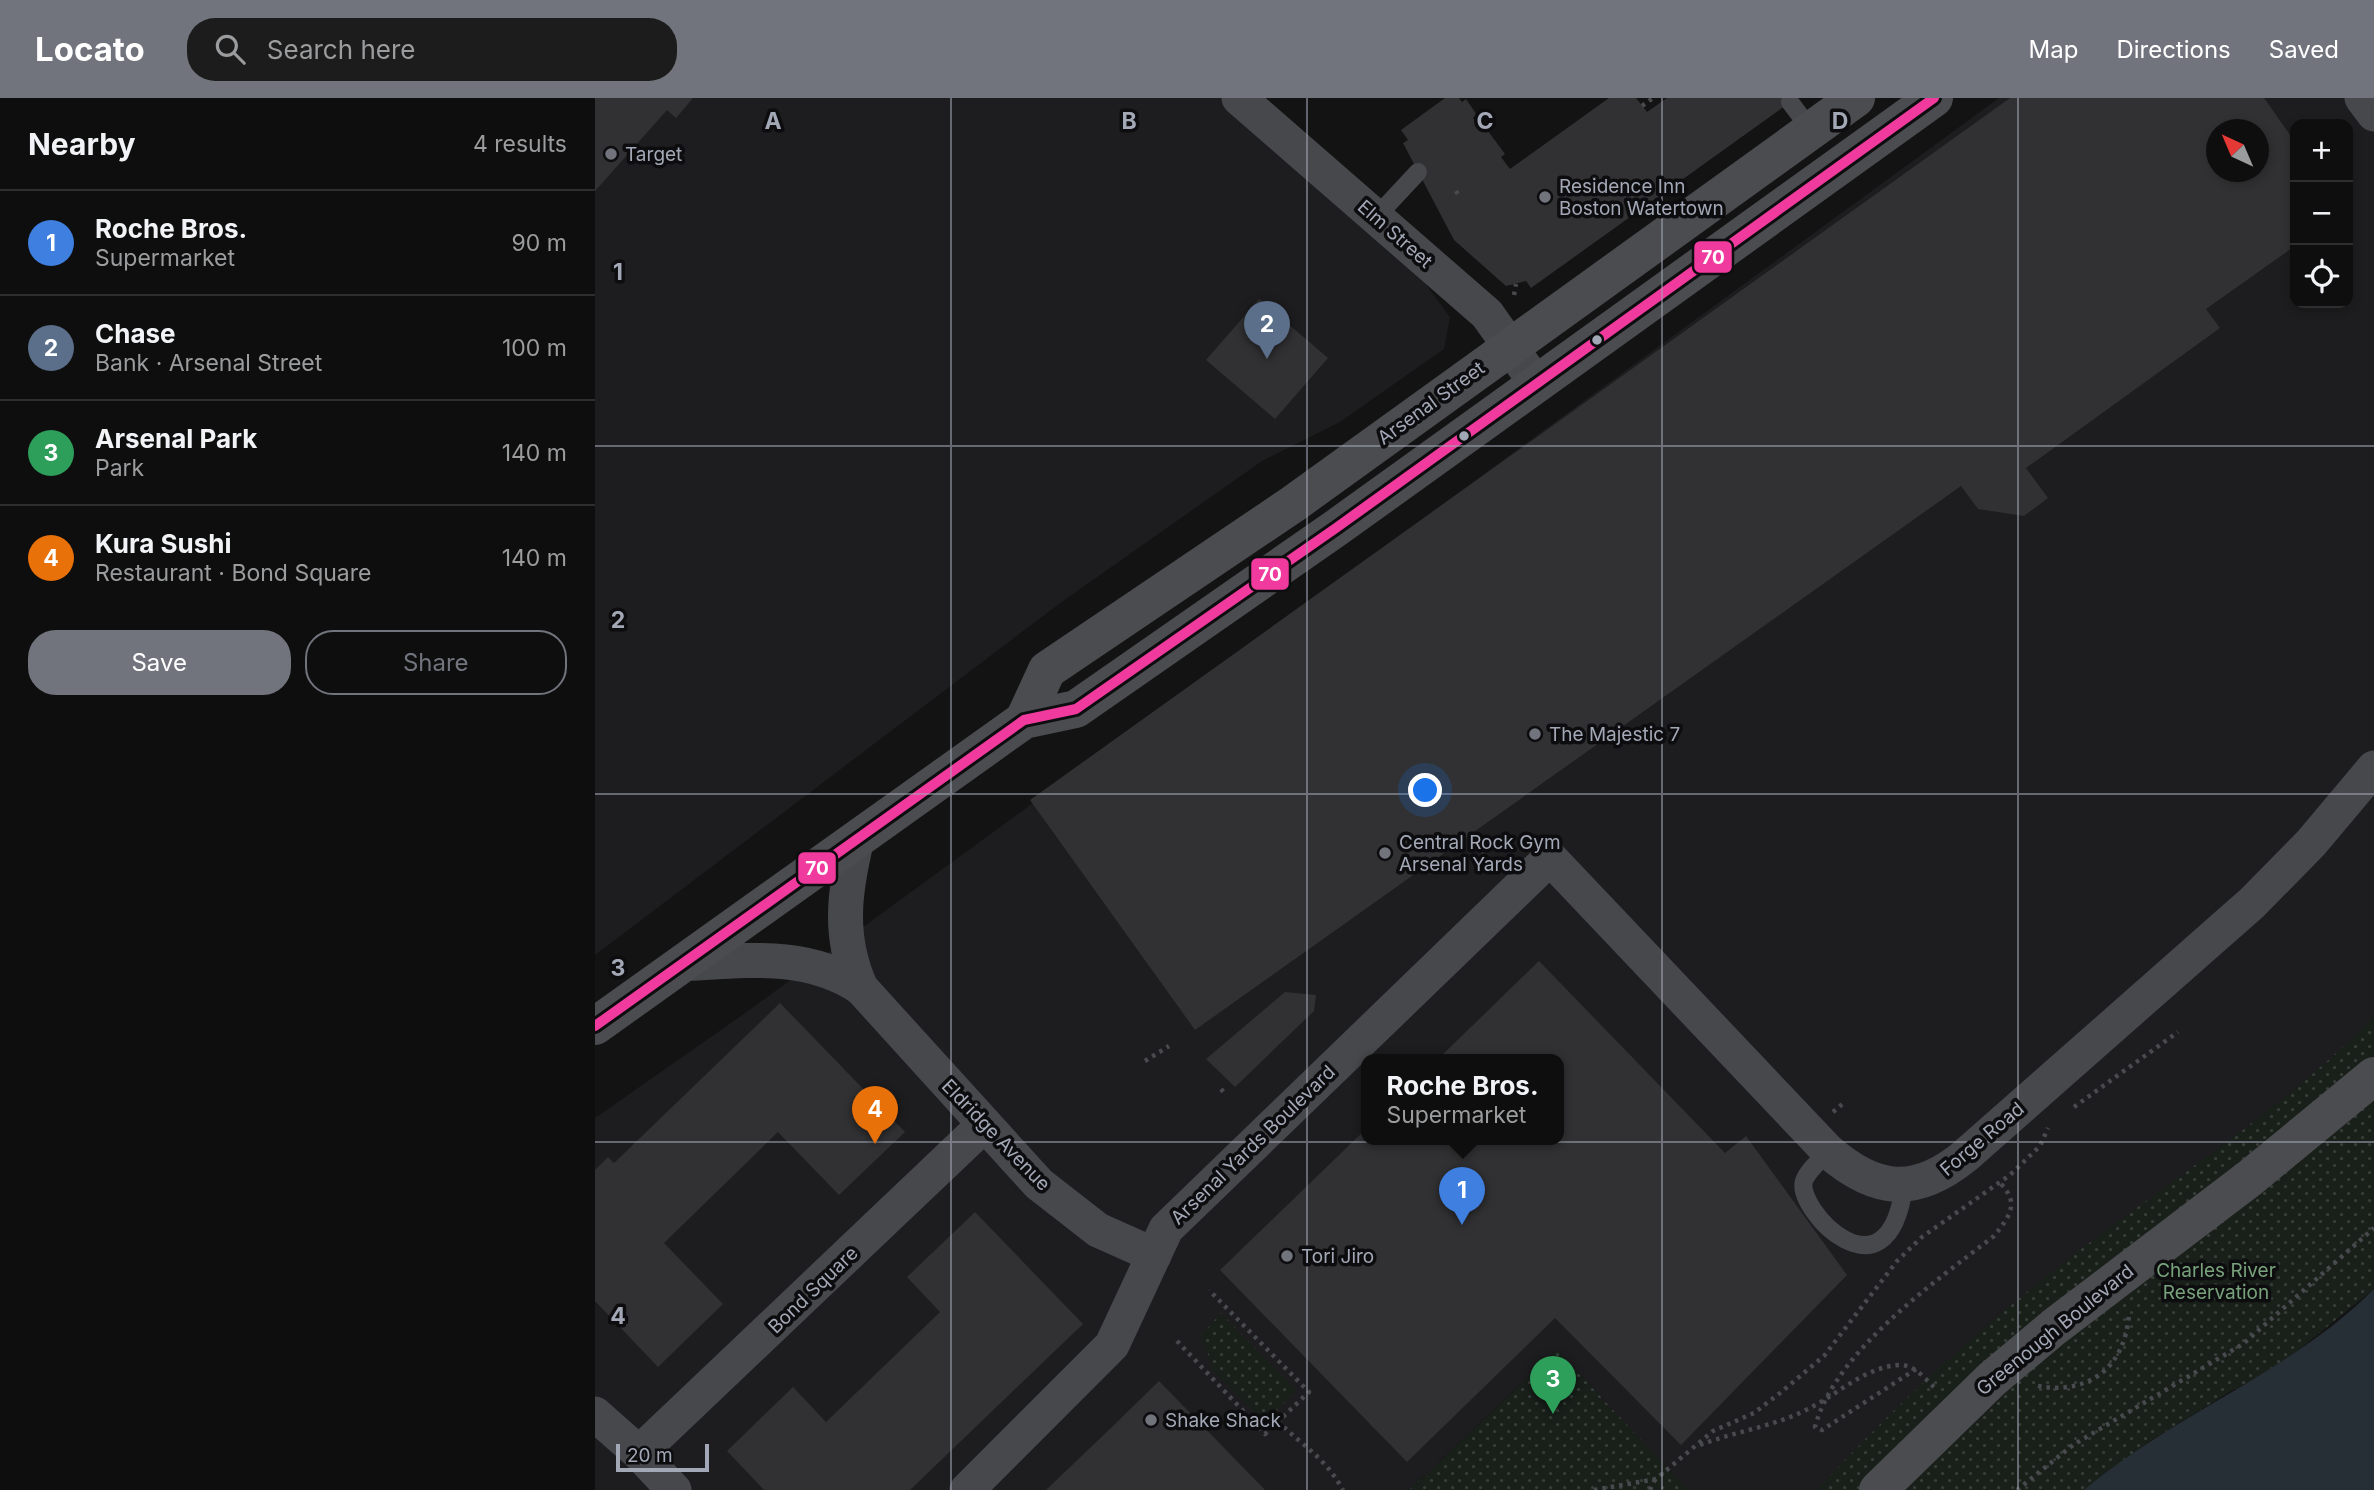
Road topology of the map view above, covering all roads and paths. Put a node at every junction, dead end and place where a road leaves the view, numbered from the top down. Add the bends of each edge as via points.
1 (1239, 98) edge
2 (1653, 98) edge
3 (1856, 98) edge
4 (1934, 98) edge
5 (2363, 98) edge
6 (1642, 106) dead end
7 (2374, 114) edge
8 (1418, 172) dead end
9 (1376, 217) junction
10 (1516, 284) dead end
11 (1514, 296) dead end
12 (1510, 346) junction
13 (1536, 383) junction
14 (1024, 720) junction
15 (2374, 768) edge
16 (857, 839) junction
17 (1470, 841) dead end
18 (1482, 856) dead end
19 (1550, 858) joint
20 (681, 964) junction
21 (860, 988) junction
22 (595, 1026) edge
23 (2178, 1032) dead end
24 (1169, 1046) dead end
25 (1145, 1061) dead end
26 (2374, 1076) edge
27 (1221, 1089) dead end
28 (1225, 1094) dead end
29 (2069, 1111) dead end
30 (2053, 1124) dead end
31 (984, 1125) junction
32 (1828, 1152) junction
33 (2000, 1182) junction
34 (1904, 1186) junction
35 (2374, 1227) edge
36 (1154, 1255) junction
37 (1209, 1290) dead end
38 (2130, 1302) dead end
39 (1177, 1341) dead end
40 (1916, 1369) junction
41 (2027, 1384) dead end
42 (1829, 1396) junction
43 (1943, 1396) dead end
44 (595, 1414) edge
45 (1278, 1422) junction
46 (1696, 1446) junction
47 (639, 1453) junction
48 (1656, 1479) junction
49 (674, 1490) edge
50 (967, 1490) edge
51 (1343, 1490) edge
52 (1594, 1490) edge
53 (1650, 1490) edge
54 (1878, 1490) edge
55 (2017, 1490) edge

1 - 9 street, Elm Street
2 - 6 path
3 - 12 main road, Arsenal Street via 1801,116
4 - 13 main road, Arsenal Street
5 - 7 street
8 - 9 lane
9 - 12 street, Elm Street via 1487,314
10 - 11 path
12 - 13 street, Elm Street
12 - 14 main road, Arsenal Street via 1293,504 1047,670
13 - 14 main road, Arsenal Street via 1076,709
14 - 16 main road, Arsenal Street
15 - 34 street, Forge Road via 2281,875 2189,961 1951,1168 1928,1181
16 - 20 main road, Arsenal Street
16 - 21 street, Eldridge Avenue via 843,929
17 - 18 path
19 - 32 street, Forge Road
19 - 36 street, Arsenal Yards Boulevard via 1174,1220
20 - 21 street, Eldridge Avenue via 796,962 825,969
20 - 22 main road, Arsenal Street
21 - 31 street, Eldridge Avenue
23 - 29 path
24 - 25 path
26 - 54 main road, Greenough Boulevard via 2250,1178 2054,1326
27 - 28 path
30 - 33 path via 2040,1146
31 - 36 street, Eldridge Avenue via 1039,1184 1098,1230
31 - 47 street, Bond Square
32 - 34 street, Forge Road via 1871,1180
32 - 34 lane via 1804,1180 1804,1194 1819,1217 1846,1243 1862,1248 1888,1233 1901,1212
33 - 42 path via 2013,1204 2009,1218 1994,1236 1876,1335
33 - 46 path via 1922,1237 1897,1261 1824,1356 1754,1413 1713,1431
35 - 55 path via 2243,1344 2073,1445
36 - 50 street, Arsenal Yards Boulevard via 1108,1351
37 - 45 path via 1310,1392
38 - 41 path via 2123,1343 2099,1377 2079,1386
39 - 45 path via 1265,1434
40 - 42 path via 1888,1366
40 - 42 path via 1822,1430 1815,1427
40 - 43 path
42 - 46 path via 1760,1429
44 - 47 street
45 - 51 path via 1311,1448
46 - 48 path
47 - 49 street
48 - 52 path
48 - 53 path

